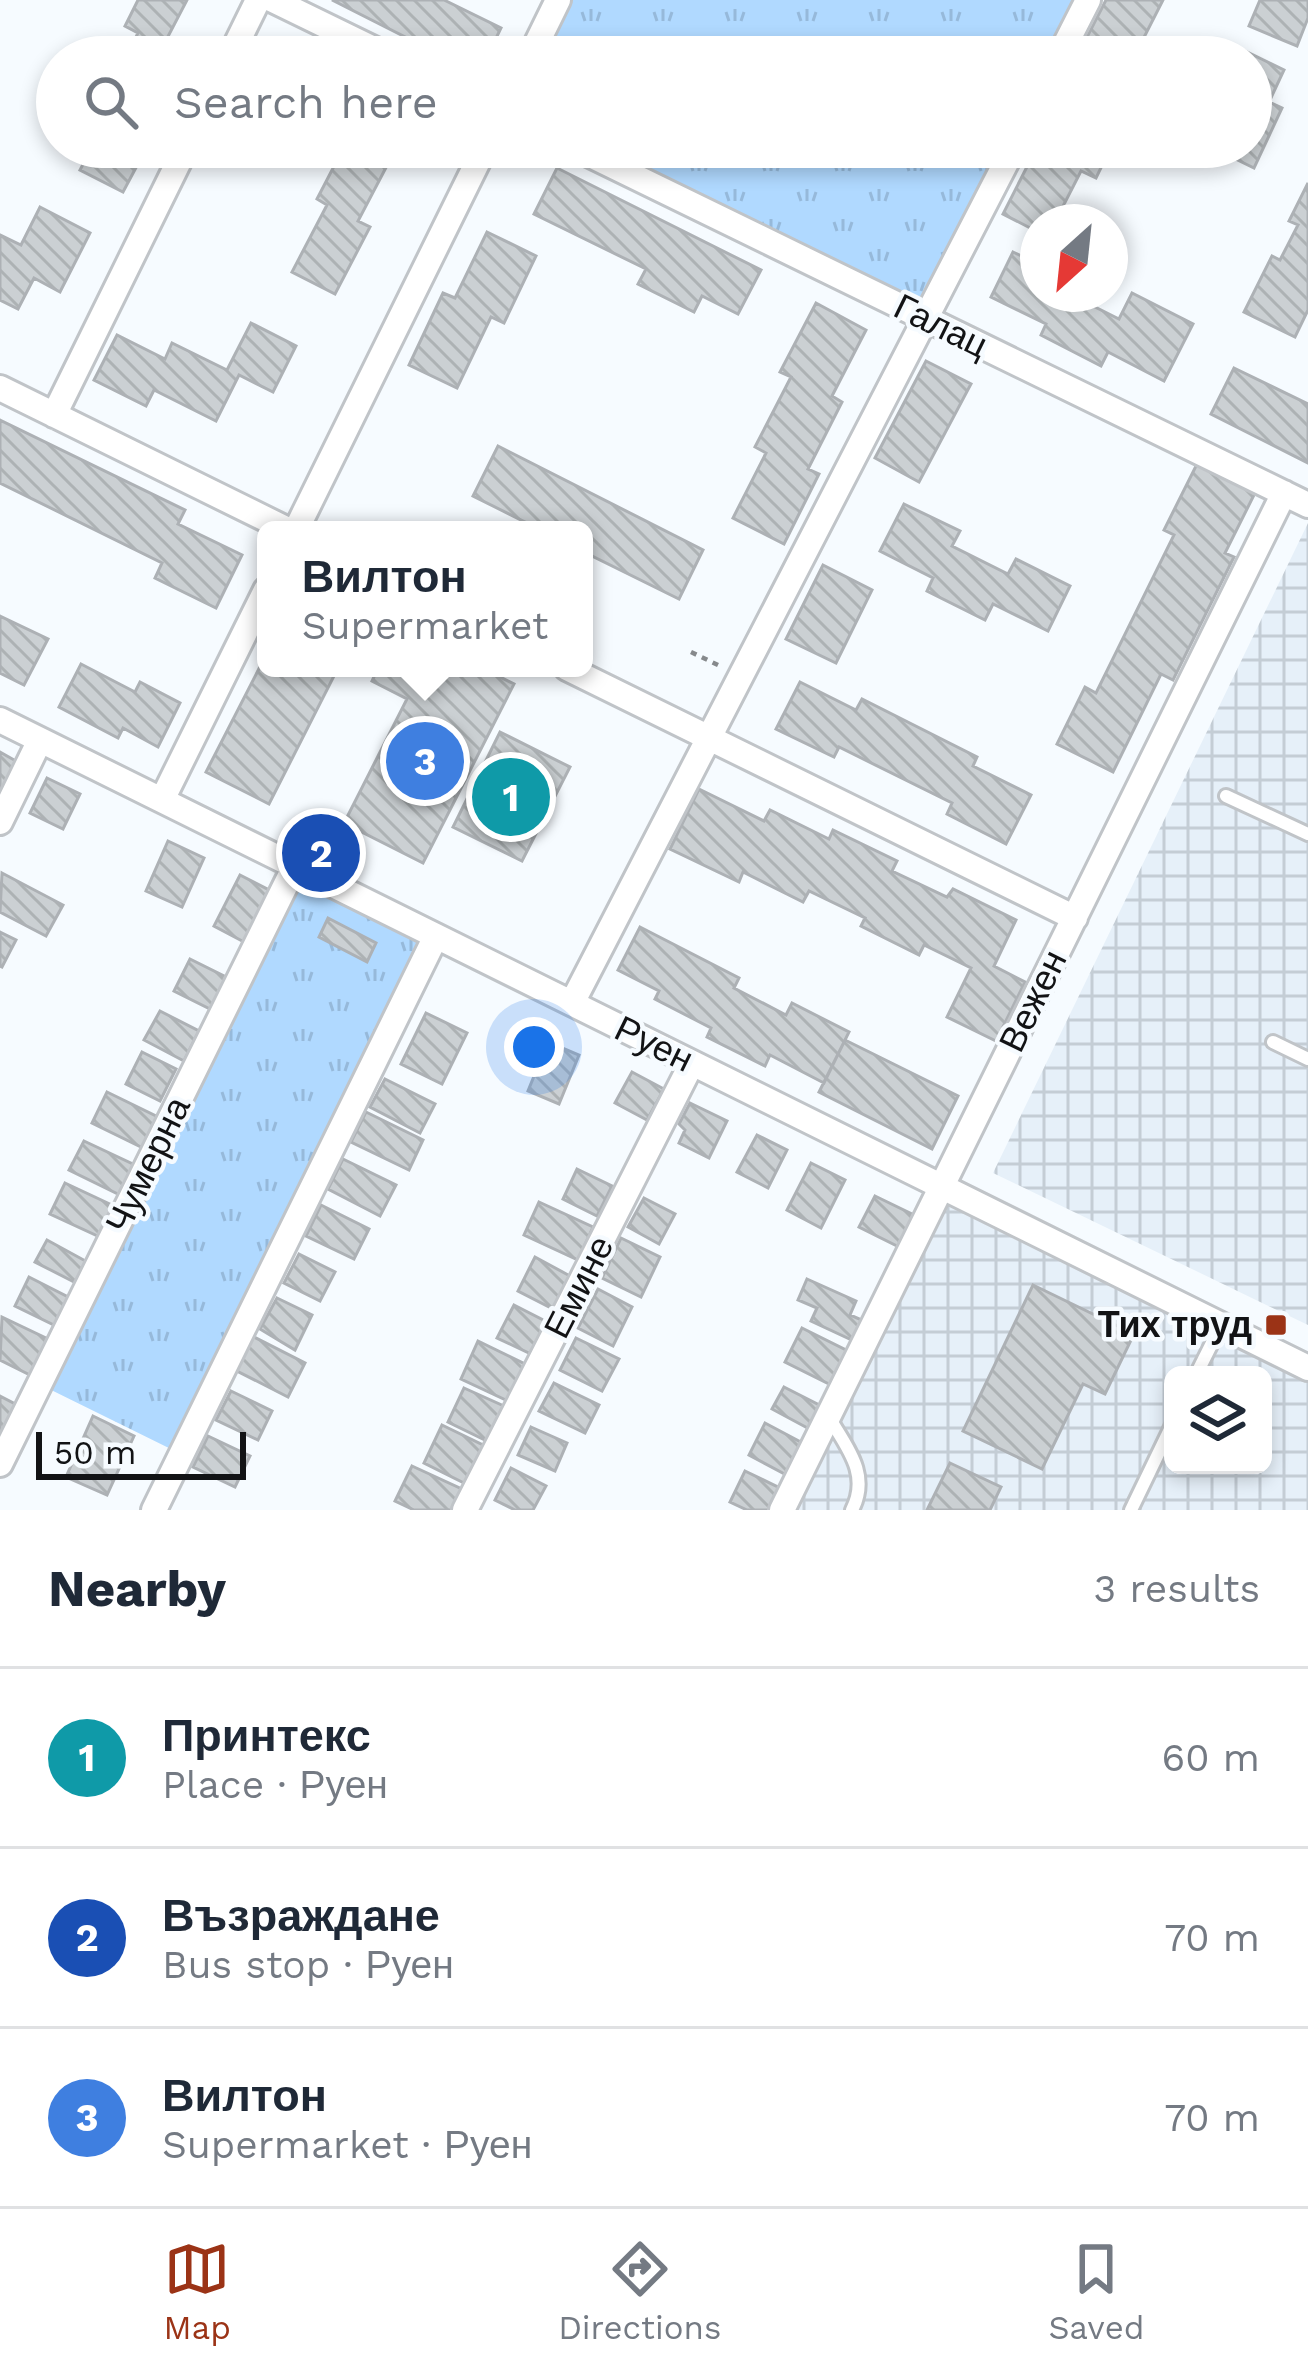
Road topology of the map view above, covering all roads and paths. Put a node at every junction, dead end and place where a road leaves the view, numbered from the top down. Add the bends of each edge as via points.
1 (258, 0) edge
2 (273, 0) edge
3 (558, 0) edge
4 (1088, 0) edge
5 (240, 36) edge
6 (347, 36) edge
7 (540, 36) edge
8 (1070, 36) edge
9 (176, 168) edge
10 (474, 168) edge
11 (617, 168) edge
12 (1003, 168) edge
13 (926, 319) junction
14 (0, 388) edge
15 (54, 415) junction
16 (1284, 493) junction
17 (1308, 505) edge
18 (273, 521) edge
19 (297, 521) edge
20 (257, 608) edge
21 (585, 677) edge
22 (0, 720) edge
23 (710, 738) junction
24 (40, 740) junction
25 (1226, 796) dead end
26 (162, 800) junction
27 (0, 822) edge
28 (1308, 834) edge
29 (296, 866) junction
30 (1075, 917) junction
31 (436, 935) junction
32 (572, 1004) junction
33 (1274, 1042) dead end
34 (1308, 1059) edge
35 (692, 1063) junction
36 (942, 1186) junction
37 (1221, 1325) junction
38 (1200, 1366) edge
39 (1308, 1368) edge
40 (828, 1417) junction
41 (1164, 1442) edge
42 (0, 1464) edge
43 (154, 1510) edge
44 (465, 1510) edge
45 (782, 1510) edge
46 (852, 1510) edge
47 (1131, 1510) edge

1 - 5 street
2 - 6 street
3 - 7 street
4 - 8 street
9 - 15 street
10 - 19 street
11 - 13 street, Галац
12 - 13 street
13 - 16 street, Галац
13 - 23 street
14 - 15 street
15 - 18 street
16 - 17 street, Галац
16 - 30 street, Вежен
20 - 26 street
21 - 23 street
22 - 24 street, Руен
23 - 30 street
23 - 32 street
24 - 26 street, Руен
24 - 27 street
25 - 28 lane
26 - 29 street, Руен
29 - 31 street, Руен
29 - 42 street, Чумерна
30 - 36 street, Вежен
31 - 32 street, Руен
31 - 43 street
32 - 35 street, Руен
33 - 34 lane
35 - 36 street, Руен
35 - 44 street, Емине
36 - 37 street, Руен
36 - 40 street, Вежен
37 - 38 lane
37 - 39 street, Руен
40 - 45 street, Вежен
40 - 46 lane via 858,1465
41 - 47 lane

